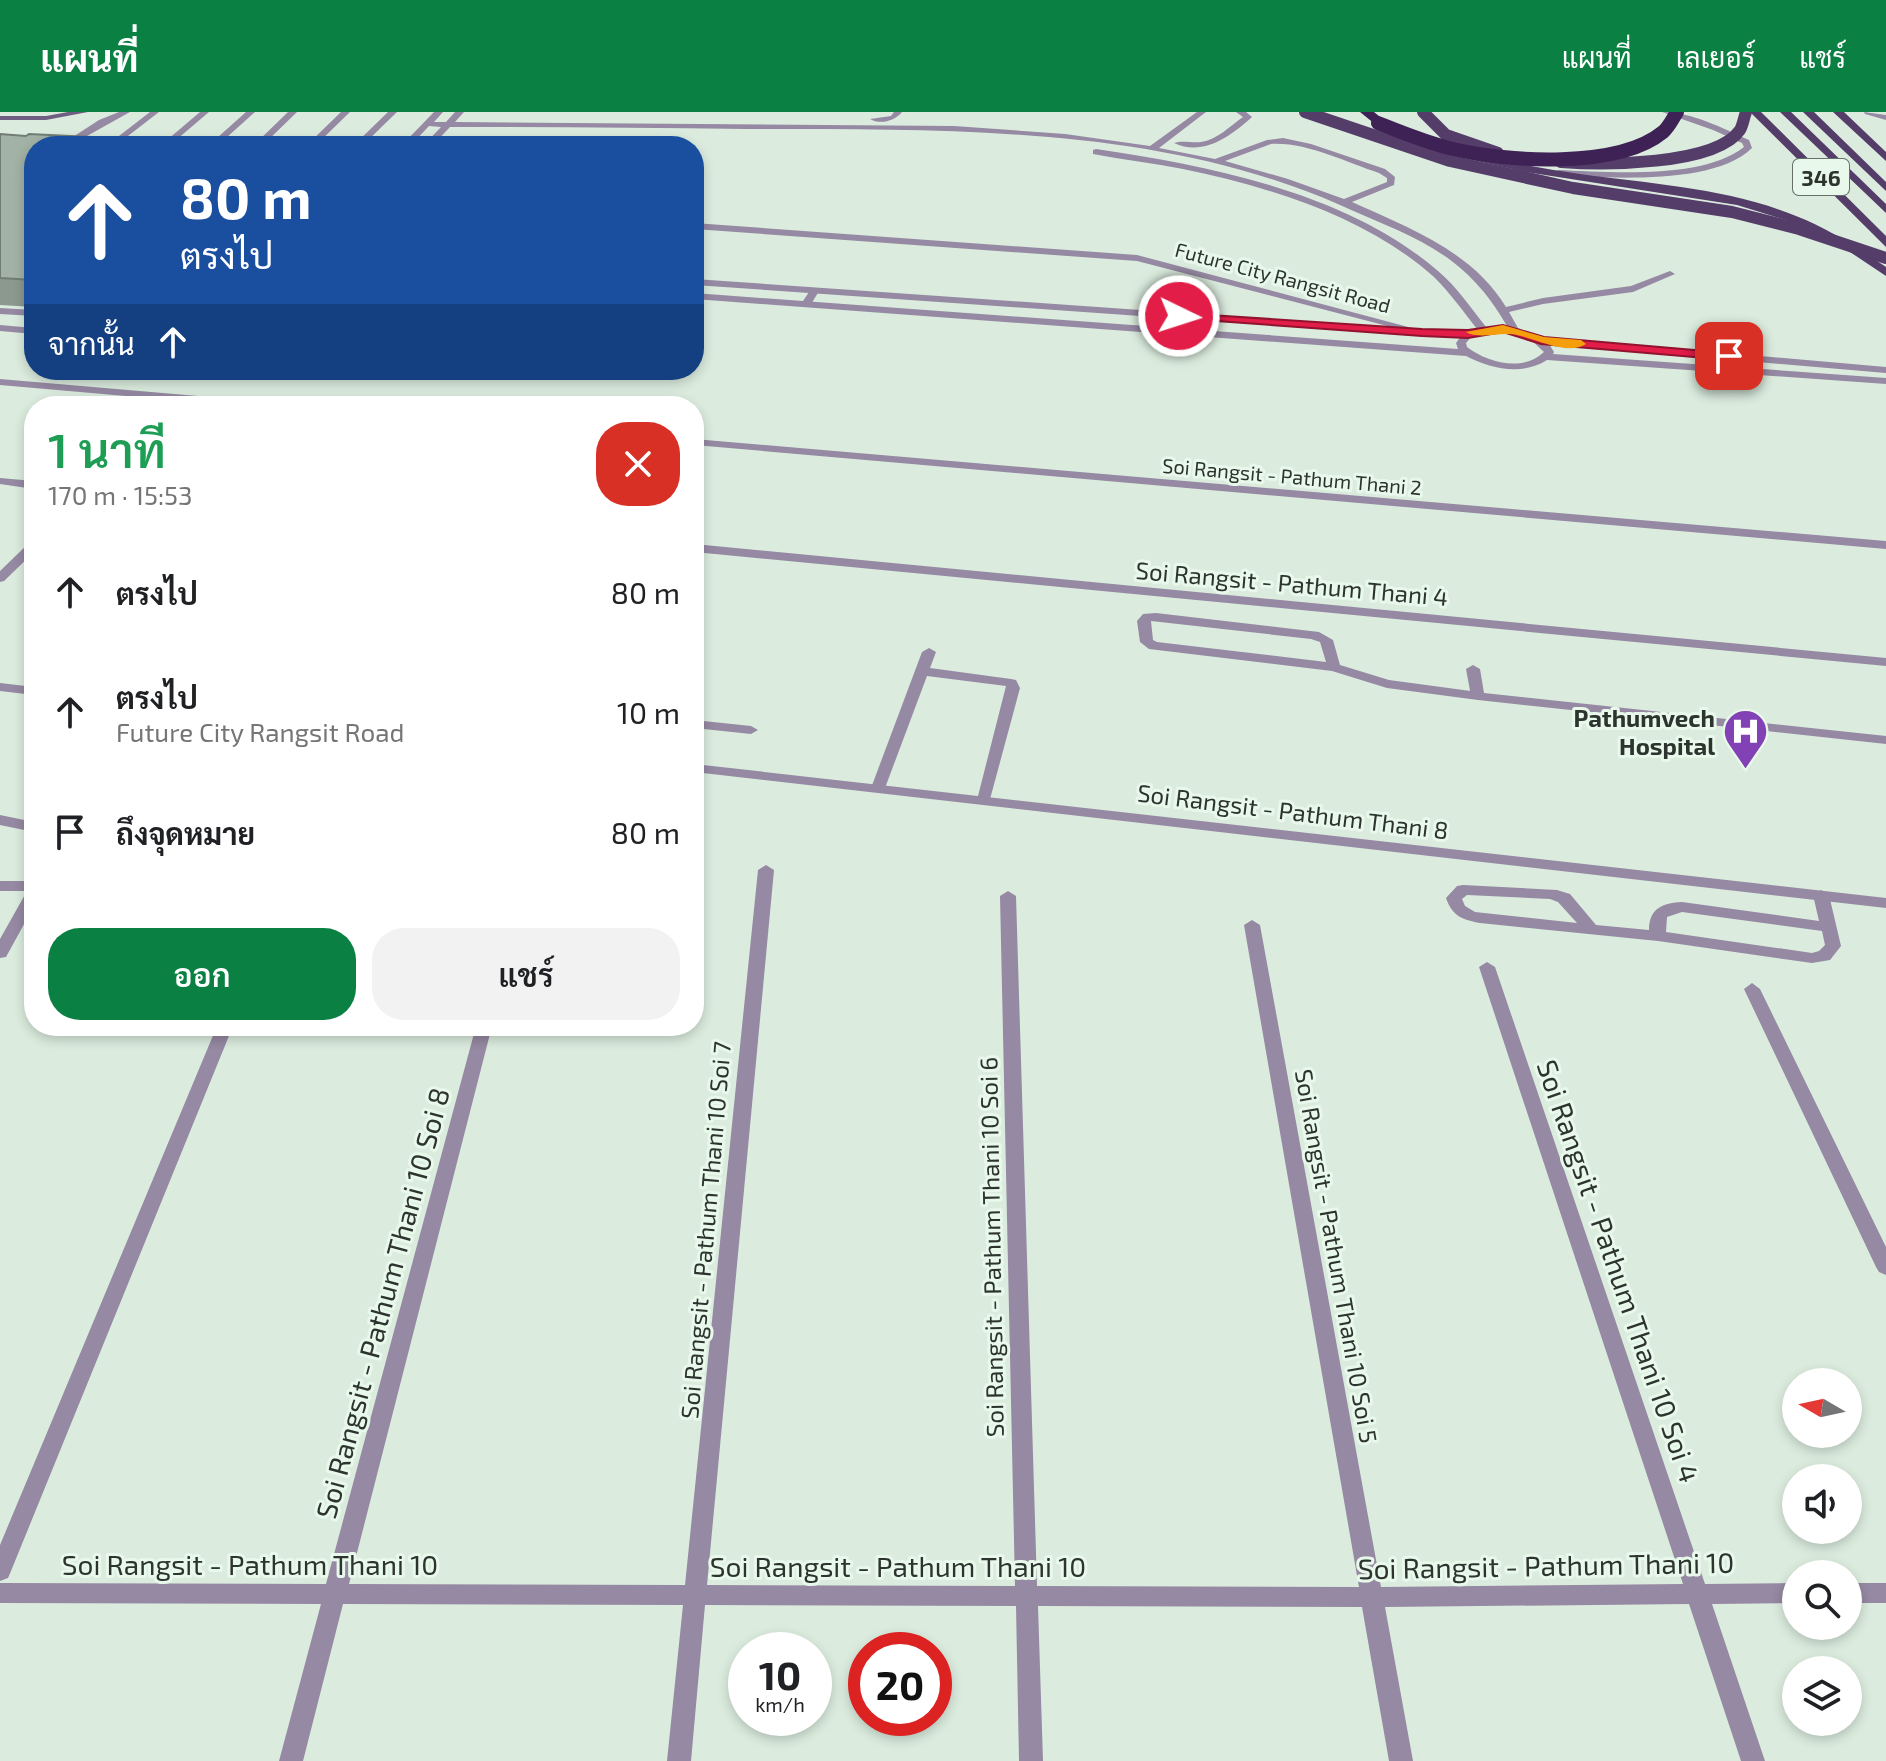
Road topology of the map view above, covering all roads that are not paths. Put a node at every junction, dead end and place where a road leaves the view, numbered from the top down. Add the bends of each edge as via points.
1 (24, 112) edge
2 (41, 112) edge
3 (84, 112) edge
4 (126, 112) edge
5 (155, 112) edge
6 (205, 112) edge
7 (251, 112) edge
8 (293, 112) edge
9 (346, 112) edge
10 (393, 112) edge
11 (439, 112) edge
12 (460, 112) edge
13 (722, 112) edge
14 (898, 112) edge
15 (1202, 112) edge
16 (1240, 112) edge
17 (1305, 112) edge
18 (1423, 112) edge
19 (1666, 112) edge
20 (1677, 112) edge
21 (1746, 112) edge
22 (1774, 112) edge
23 (1785, 112) edge
24 (1808, 112) edge
25 (1816, 112) edge
26 (1868, 112) edge
27 (1843, 115) edge
28 (1371, 116) edge
29 (1759, 116) edge
30 (0, 118) edge
31 (1886, 118) edge
32 (427, 124) junction
33 (448, 124) junction
34 (778, 127) junction
35 (712, 128) junction
36 (420, 131) junction
37 (441, 132) junction
38 (903, 132) junction
39 (79, 136) edge
40 (123, 136) edge
41 (176, 136) edge
42 (223, 136) edge
43 (268, 136) edge
44 (321, 136) edge
45 (368, 136) edge
46 (415, 136) edge
47 (437, 136) edge
48 (1163, 141) junction
49 (1197, 147) junction
50 (1152, 149) junction
51 (1421, 154) junction
52 (1186, 155) junction
53 (1886, 158) edge
54 (1213, 162) junction
55 (1558, 173) junction
56 (1886, 188) edge
57 (1348, 201) junction
58 (1323, 209) junction
59 (1886, 210) edge
60 (704, 227) edge
61 (1886, 243) edge
62 (1886, 258) edge
63 (1886, 272) edge
64 (1670, 274) dead end
65 (704, 283) edge
66 (814, 291) junction
67 (704, 297) edge
68 (806, 304) junction
69 (0, 311) edge
70 (1503, 311) junction
71 (24, 312) edge
72 (0, 328) edge
73 (1483, 329) junction
74 (24, 330) edge
75 (1514, 330) junction
76 (1422, 332) junction
77 (1468, 334) junction
78 (1541, 340) junction
79 (1467, 353) junction
80 (1546, 357) junction
81 (1886, 370) edge
82 (1886, 381) edge
83 (0, 382) edge
84 (162, 396) edge
85 (704, 443) edge
86 (0, 481) edge
87 (24, 484) edge
88 (1886, 545) edge
89 (704, 549) edge
90 (24, 555) edge
91 (0, 578) edge
92 (929, 652) dead end
93 (1886, 662) edge
94 (1334, 667) junction
95 (1473, 669) dead end
96 (922, 671) junction
97 (0, 687) edge
98 (24, 690) edge
99 (1478, 696) junction
100 (704, 725) edge
101 (751, 730) dead end
102 (1886, 740) edge
103 (704, 769) edge
104 (878, 788) junction
105 (984, 800) junction
106 (0, 820) edge
107 (24, 825) edge
108 (766, 870) dead end
109 (0, 886) edge
110 (24, 886) edge
111 (1821, 895) junction
112 (1008, 896) dead end
113 (1886, 903) edge
114 (24, 920) edge
115 (1252, 925) dead end
116 (1829, 927) junction
117 (1590, 928) junction
118 (1658, 936) junction
119 (0, 953) edge
120 (1487, 967) dead end
121 (1752, 989) dead end
122 (221, 1036) edge
123 (481, 1036) edge
124 (1886, 1267) edge
125 (0, 1571) edge
126 (1698, 1592) junction
127 (0, 1593) edge
128 (1782, 1593) edge
129 (1862, 1593) edge
130 (1886, 1593) edge
131 (334, 1594) junction
132 (696, 1595) junction
133 (1026, 1596) junction
134 (1372, 1597) junction
135 (291, 1761) edge
136 (679, 1761) edge
137 (1031, 1761) edge
138 (1401, 1761) edge
139 (1753, 1761) edge

1 - 2 main road
3 - 30 main road
4 - 39 street
5 - 40 street
6 - 41 street
7 - 42 street
8 - 43 street
9 - 44 street
10 - 45 street
11 - 32 street
12 - 33 street
13 - 35 street
14 - 34 street via 882,119 795,119
15 - 48 street
16 - 49 street via 1248,117 1209,145
17 - 51 main road, bridge
18 - 21 main road, bridge via 1455,141 1543,161 1592,165 1643,163 1717,146 1737,135
19 - 55 street via 1716,128 1746,142 1748,148 1724,162 1676,171
20 - 28 highway, bridge via 1668,130 1637,147 1564,158 1465,152 1413,138
22 - 29 main road
23 - 59 main road
24 - 56 main road
25 - 27 main road
26 - 31 street
27 - 53 main road, 346
28 - 51 highway, bridge
28 - 55 main road via 1461,154
29 - 61 main road, 346
32 - 33 street
32 - 36 street
33 - 35 street
33 - 37 street
34 - 35 street
34 - 38 street
36 - 37 street
36 - 46 street
37 - 38 street
37 - 47 street
38 - 50 street via 1019,131
38 - 58 street via 1105,153 1234,180
48 - 49 street
48 - 50 street
49 - 52 street
50 - 52 street
51 - 62 main road, bridge via 1573,188 1732,212
52 - 54 street
54 - 57 street
54 - 57 street via 1270,142 1293,142 1391,177 1391,183
55 - 63 main road via 1676,189 1784,213 1839,238
57 - 58 street
57 - 70 street via 1463,264
58 - 73 street via 1428,267
60 - 76 street, Future City Rangsit Road via 1137,258
64 - 70 street via 1633,289
65 - 66 street, Future City Rangsit Road
66 - 68 street
66 - 76 street, Future City Rangsit Road
67 - 68 street, Future City Rangsit Road
68 - 79 street, Future City Rangsit Road
69 - 71 street
70 - 75 street
72 - 74 street
73 - 75 street
73 - 77 street
75 - 78 street
76 - 77 street
77 - 79 street via 1461,343
78 - 80 street via 1549,352
78 - 81 street
79 - 80 street, Future City Rangsit Road via 1509,365
80 - 82 street, Future City Rangsit Road
83 - 84 street
85 - 88 street, Soi Rangsit - Pathum Thani 2
86 - 87 street
89 - 93 street, Soi Rangsit - Pathum Thani 4
90 - 91 street
92 - 96 street
94 - 94 street via 1329,645 1314,635 1156,617 1143,621 1147,642 1154,646
94 - 99 street via 1387,684
95 - 99 street
96 - 104 street
96 - 105 street via 1011,683
97 - 98 street
99 - 102 street
100 - 101 street
103 - 104 street, Soi Rangsit - Pathum Thani 8
104 - 105 street, Soi Rangsit - Pathum Thani 8
105 - 111 street, Soi Rangsit - Pathum Thani 8
106 - 107 street
108 - 132 street, Soi Rangsit - Pathum Thani 10 Soi 7
109 - 110 street
111 - 113 street, Soi Rangsit - Pathum Thani 8
111 - 116 street
112 - 133 street, Soi Rangsit - Pathum Thani 10 Soi 6
114 - 119 street
115 - 134 street, Soi Rangsit - Pathum Thani 10 Soi 5
116 - 118 street via 1682,907 1664,908 1655,919
116 - 118 street via 1833,946 1824,956 1812,958
117 - 117 street via 1464,916 1454,898 1463,890 1551,894 1571,903
117 - 118 street
120 - 126 street, Soi Rangsit - Pathum Thani 10 Soi 4
121 - 124 street
122 - 125 street
123 - 131 street, Soi Rangsit - Pathum Thani 10 Soi 8
126 - 128 street, Soi Rangsit - Pathum Thani 10
126 - 134 street, Soi Rangsit - Pathum Thani 10
126 - 139 street, Soi Rangsit - Pathum Thani 10 Soi 4
127 - 131 street, Soi Rangsit - Pathum Thani 10
129 - 130 street
131 - 132 street, Soi Rangsit - Pathum Thani 10
131 - 135 street, Soi Rangsit - Pathum Thani 10 Soi 8
132 - 133 street, Soi Rangsit - Pathum Thani 10
132 - 136 street, Soi Rangsit - Pathum Thani 10 Soi 7
133 - 134 street, Soi Rangsit - Pathum Thani 10
133 - 137 street, Soi Rangsit - Pathum Thani 10 Soi 6
134 - 138 street, Soi Rangsit - Pathum Thani 10 Soi 5

